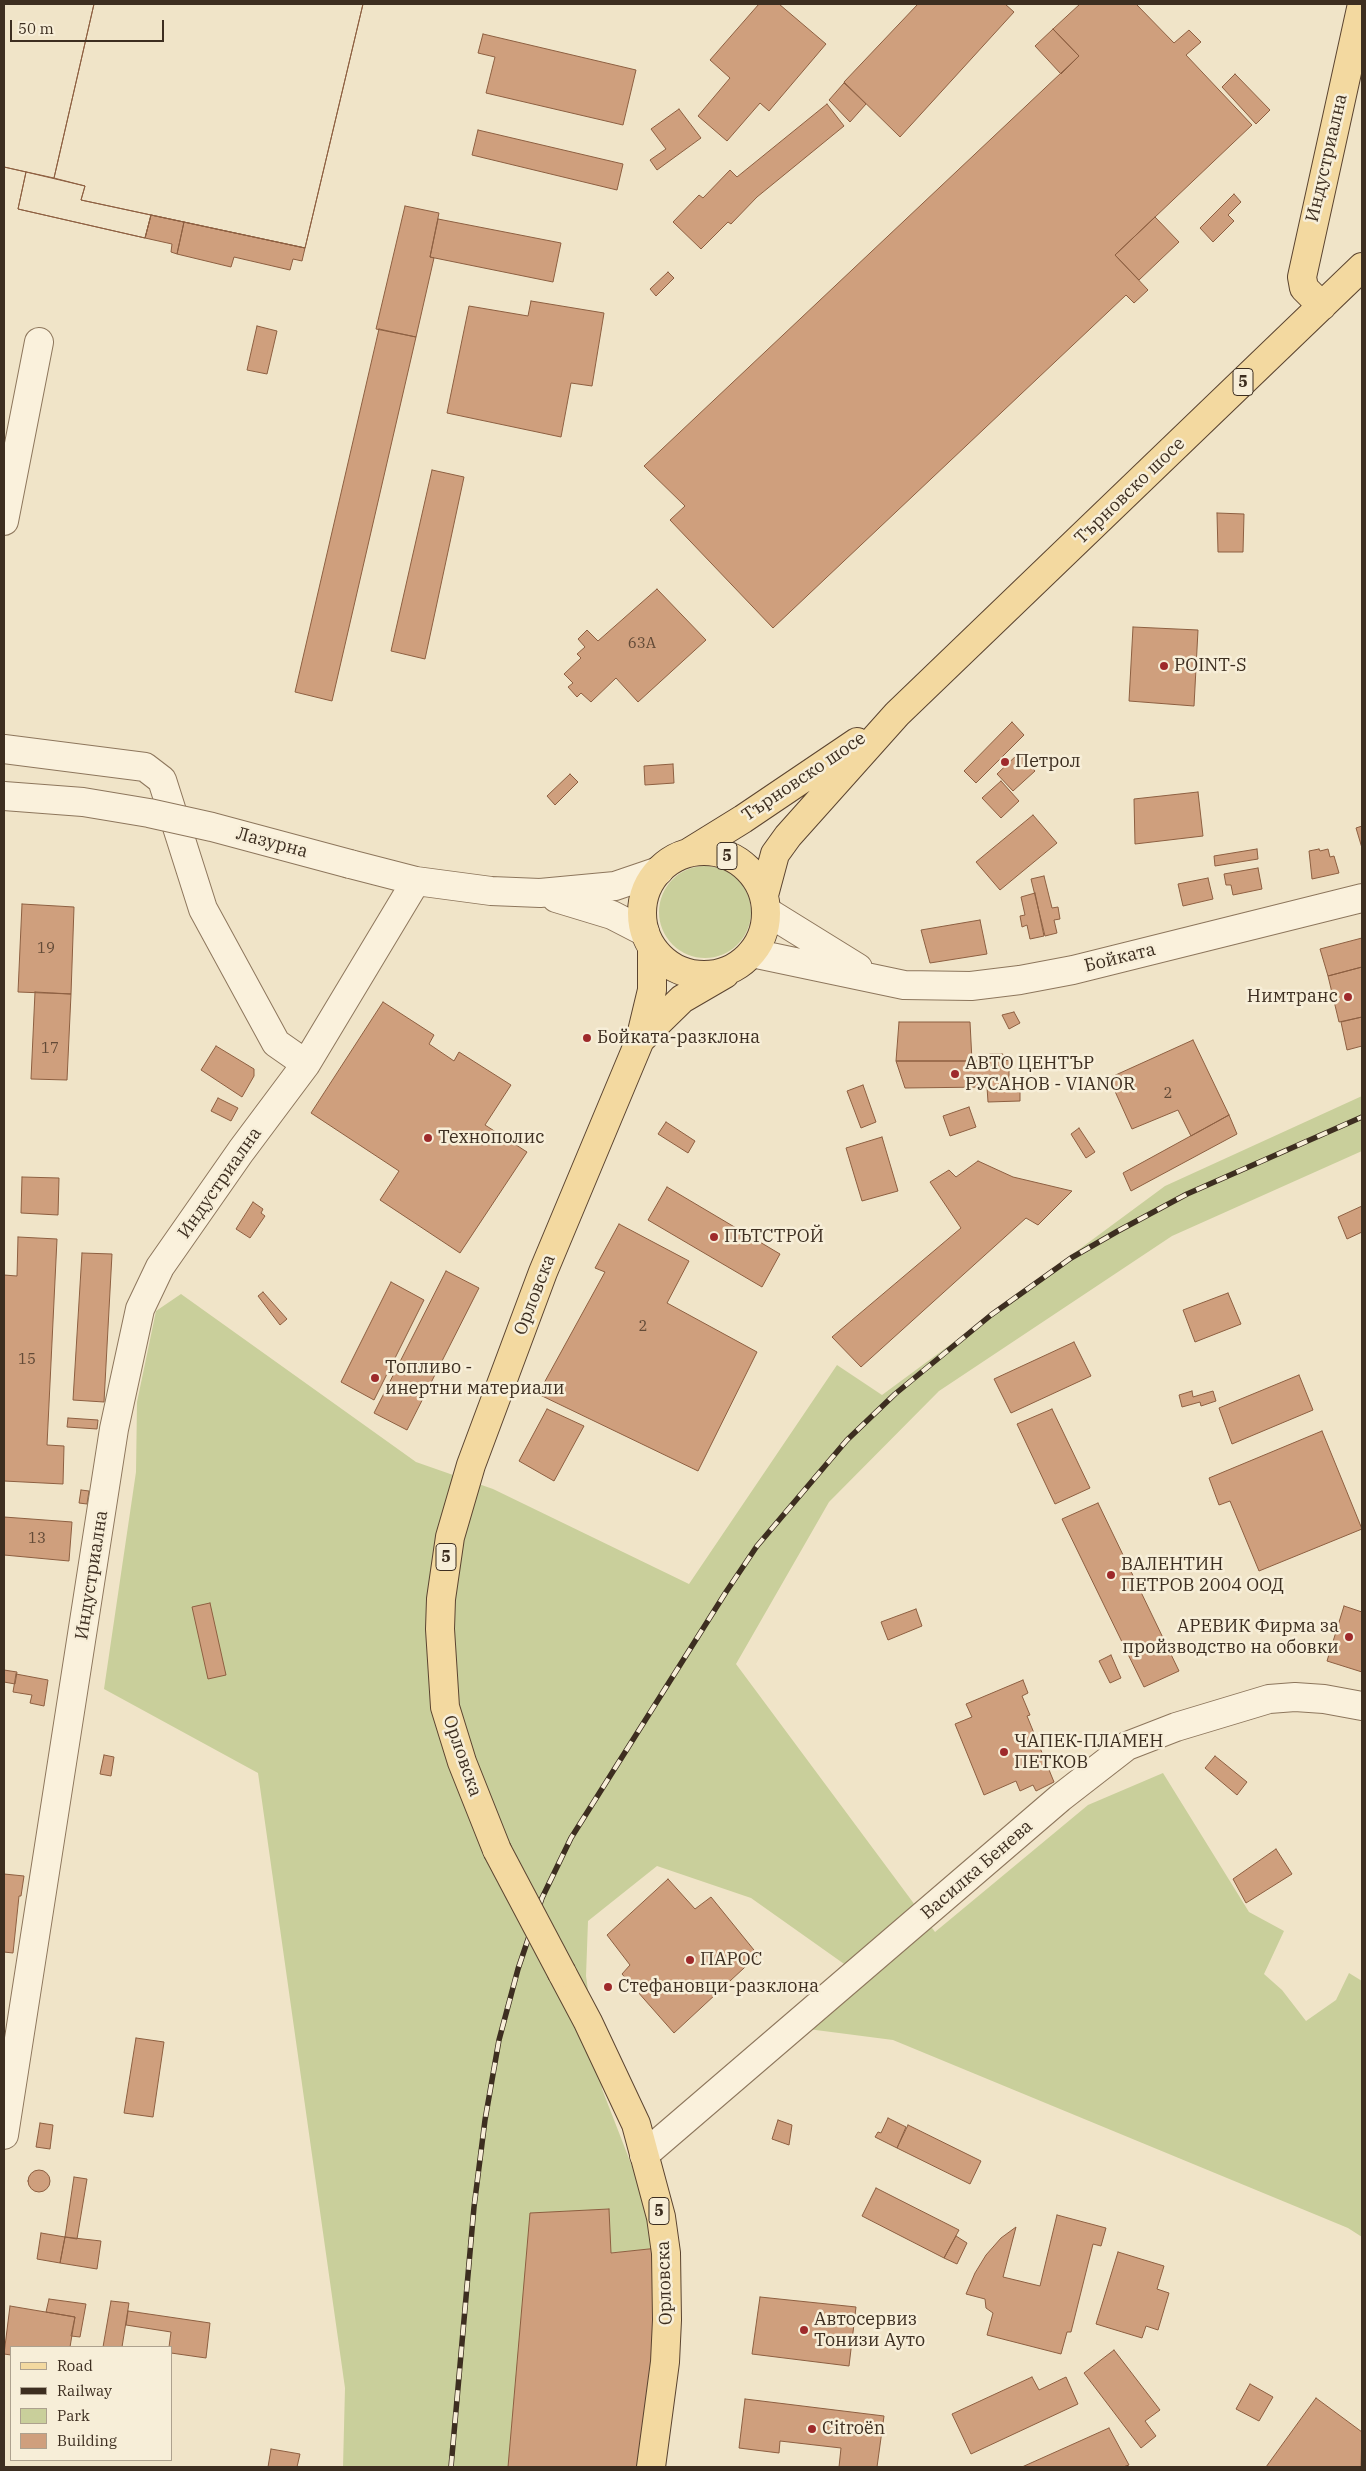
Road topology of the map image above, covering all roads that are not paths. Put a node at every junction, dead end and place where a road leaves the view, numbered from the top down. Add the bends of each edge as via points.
1 (1362, 4) edge
2 (1362, 267) edge
3 (1322, 306) junction
4 (39, 342) dead end
5 (4, 521) edge
6 (897, 714) junction
7 (4, 748) edge
8 (4, 796) edge
9 (684, 855) junction
10 (659, 871) junction
11 (416, 881) junction
12 (540, 893) junction
13 (1362, 898) edge
14 (765, 903) junction
15 (649, 939) junction
16 (745, 959) junction
17 (874, 978) junction
18 (640, 1040) junction
19 (306, 1064) junction
20 (1362, 1706) edge
21 (4, 2135) edge
22 (644, 2155) junction
23 (651, 2467) edge

1 - 3 main road, Индустриална via 1302,276 1304,288
2 - 3 main road, Търновско шосе / 5
3 - 6 main road, Търновско шосе / 5
4 - 5 street
6 - 9 main road, Търновско шосе / 5 via 803,780
6 - 14 main road, Търновско шосе / 5 via 775,854
7 - 19 street via 145,767 162,780 204,909 276,1043
8 - 11 street, Лазурна, bridge via 83,802 149,813
9 - 10 main road, 5
9 - 14 main road, 5 via 704,851 723,854 741,863 755,877
10 - 12 street, Лазурна via 615,886
10 - 15 main road, 5 via 644,900 642,916
11 - 12 street, Лазурна via 491,892
11 - 19 street, Индустриална
12 - 15 street, Лазурна via 612,916
13 - 17 street, Бойката via 1073,970 1020,980 971,986 923,986
14 - 16 main road, 5 via 765,926
14 - 17 street, Бойката
15 - 16 main road via 665,961 682,971 700,975 719,973
15 - 18 main road, Орловска / 5 via 652,990
16 - 17 street, Бойката
16 - 18 main road, Орловска / 5 via 682,999
18 - 22 main road, Орловска / 5, bridge via 543,1272 456,1508 441,1599 440,1630 445,1707 462,1762 497,1850 616,2080 636,2124
19 - 21 street, Индустриална via 240,1151 160,1267 140,1309 114,1429
20 - 22 street, Василка Бенева via 1295,1697 1269,1699 1176,1727 1127,1746 1060,1798
22 - 23 main road, Орловска / 5 via 661,2217 668,2286 665,2362

